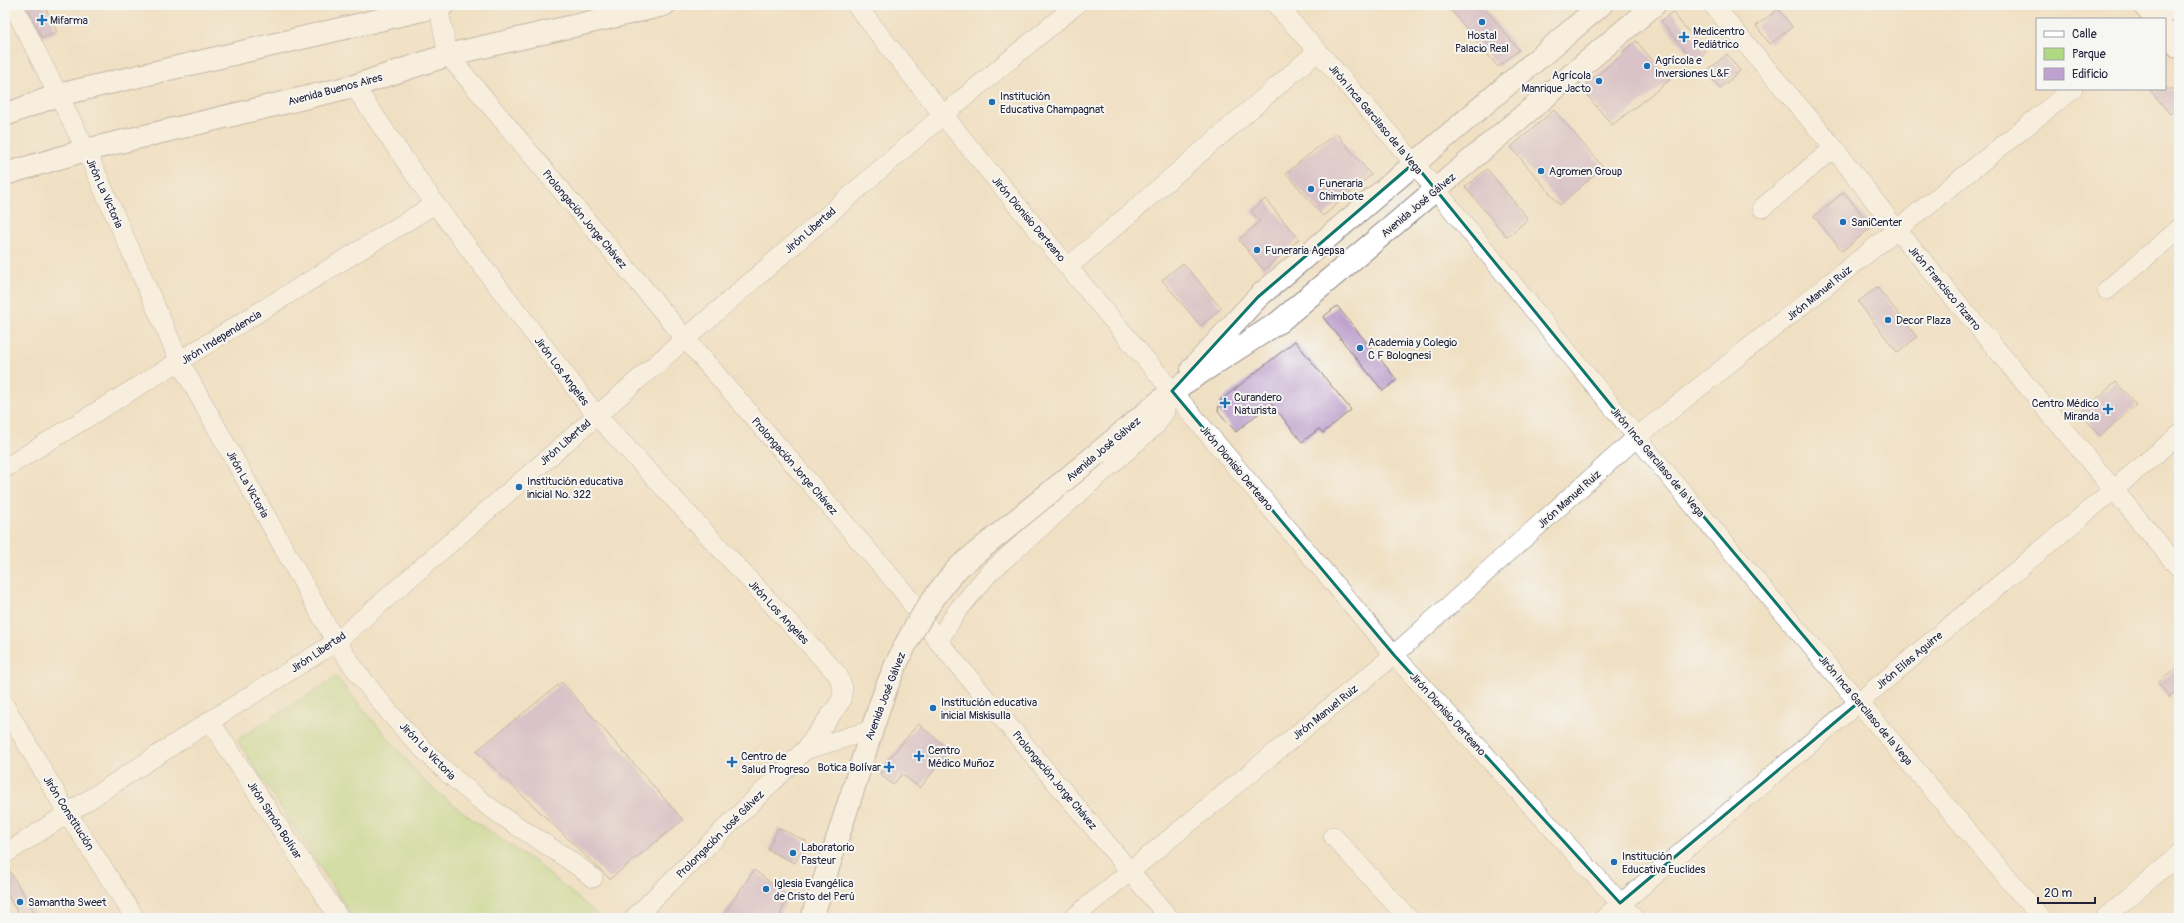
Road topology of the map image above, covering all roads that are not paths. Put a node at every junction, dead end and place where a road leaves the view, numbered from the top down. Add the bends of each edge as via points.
1 (13, 5) edge
2 (664, 5) edge
3 (856, 5) edge
4 (1076, 5) edge
5 (1276, 5) edge
6 (1601, 5) edge
7 (1654, 5) edge
8 (1713, 5) edge
9 (2144, 5) edge
10 (2175, 5) edge
11 (440, 6) edge
12 (2155, 18) edge
13 (2160, 18) edge
14 (2166, 31) edge
15 (2179, 47) edge
16 (1318, 51) junction
17 (448, 55) junction
18 (354, 86) junction
19 (2071, 90) edge
20 (58, 95) junction
21 (5, 115) edge
22 (943, 115) junction
23 (1834, 148) junction
24 (86, 150) junction
25 (1414, 164) junction
26 (5, 174) edge
27 (1436, 189) junction
28 (436, 204) junction
29 (1762, 208) dead end
30 (2179, 229) edge
31 (1897, 230) junction
32 (1068, 267) junction
33 (2107, 290) dead end
34 (685, 338) junction
35 (180, 362) junction
36 (1169, 393) junction
37 (596, 415) junction
38 (2179, 435) edge
39 (1637, 437) junction
40 (5, 468) edge
41 (2113, 490) junction
42 (2179, 568) edge
43 (938, 641) junction
44 (336, 642) junction
45 (1394, 655) junction
46 (843, 688) joint
47 (1859, 702) junction
48 (5, 706) edge
49 (210, 721) junction
50 (871, 730) junction
51 (805, 750) junction
52 (68, 814) junction
53 (1333, 836) dead end
54 (5, 854) edge
55 (2179, 854) edge
56 (1130, 871) junction
57 (594, 878) dead end
58 (1620, 903) junction
59 (135, 918) edge
60 (339, 918) edge
61 (634, 918) edge
62 (812, 918) edge
63 (1073, 918) edge
64 (1169, 918) edge
65 (1408, 918) edge
66 (1604, 918) edge
67 (1634, 918) edge
68 (2041, 918) edge
69 (2104, 918) edge

1 - 20 street, Jirón La Victoria
2 - 17 main road, Avenida Buenos Aires
3 - 22 street, Jirón Dionisio Derteano
4 - 22 street, Jirón Libertad
5 - 16 street, Jirón Inca Garcilaso de la Vega
6 - 25 main road, Avenida José Gálvez
7 - 27 main road, Avenida José Gálvez
8 - 23 street, Jirón Francisco Pizarro
9 - 12 main road
10 - 13 street
11 - 17 street, Prolongación Jorge Chávez
11 - 20 main road
14 - 15 main road
16 - 25 street, Jirón Inca Garcilaso de la Vega
16 - 32 street
17 - 18 main road, Avenida Buenos Aires
17 - 34 street, Prolongación Jorge Chávez
18 - 24 main road, Avenida Buenos Aires
18 - 28 street, Jirón Los Angeles
19 - 31 street, Jirón Manuel Ruiz
20 - 21 main road
20 - 24 street, Jirón La Victoria
22 - 32 street, Jirón Dionisio Derteano
22 - 34 street, Jirón Libertad
23 - 29 street
23 - 31 street, Jirón Francisco Pizarro
24 - 26 main road, Avenida Buenos Aires
24 - 35 street, Jirón La Victoria
25 - 27 street, Jirón Inca Garcilaso de la Vega
25 - 36 main road, Avenida José Gálvez via 1258,296
27 - 36 main road, Avenida José Gálvez via 1279,322
27 - 39 street, Jirón Inca Garcilaso de la Vega
28 - 35 street, Jirón Independencia
28 - 37 street, Jirón Los Angeles
30 - 33 street
31 - 39 street, Jirón Manuel Ruiz
31 - 41 street, Jirón Francisco Pizarro
32 - 36 street, Jirón Dionisio Derteano
34 - 37 street, Jirón Libertad
34 - 43 street, Prolongación Jorge Chávez via 903,591
35 - 40 street, Jirón Independencia
35 - 44 street, Jirón La Victoria
36 - 43 street via 1165,411 1156,425 989,573 958,610
36 - 45 street, Jirón Dionisio Derteano
36 - 50 main road, Avenida José Gálvez, bridge via 959,567 941,587 926,607 902,651
37 - 44 street, Jirón Libertad
37 - 46 street, Jirón Los Angeles via 838,675
38 - 41 street, Jirón Elías Aguirre
39 - 45 street, Jirón Manuel Ruiz
39 - 47 street, Jirón Inca Garcilaso de la Vega
41 - 42 street, Jirón Francisco Pizarro
41 - 47 street, Jirón Elías Aguirre
43 - 56 street, Prolongación Jorge Chávez
44 - 49 street, Jirón Libertad
44 - 57 street, Jirón La Victoria via 360,678 444,770 475,796
45 - 56 street, Jirón Manuel Ruiz
45 - 58 street, Jirón Dionisio Derteano
46 - 51 street, Prolongación José Gálvez via 841,701
47 - 58 street, Jirón Elías Aguirre
47 - 68 street, Jirón Inca Garcilaso de la Vega
48 - 52 street, Jirón Constitución
49 - 52 street, Jirón Libertad
49 - 60 street, Jirón Simón Bolívar
50 - 51 street, Prolongación José Gálvez
50 - 62 main road, Avenida José Gálvez
51 - 61 street, Prolongación José Gálvez
52 - 54 street, Jirón Libertad
52 - 59 street, Jirón Constitución
53 - 65 street
55 - 69 street
56 - 63 street, Jirón Manuel Ruiz
56 - 64 street, Prolongación Jorge Chávez
58 - 66 street, Jirón Elías Aguirre
58 - 67 street, Jirón Dionisio Derteano

